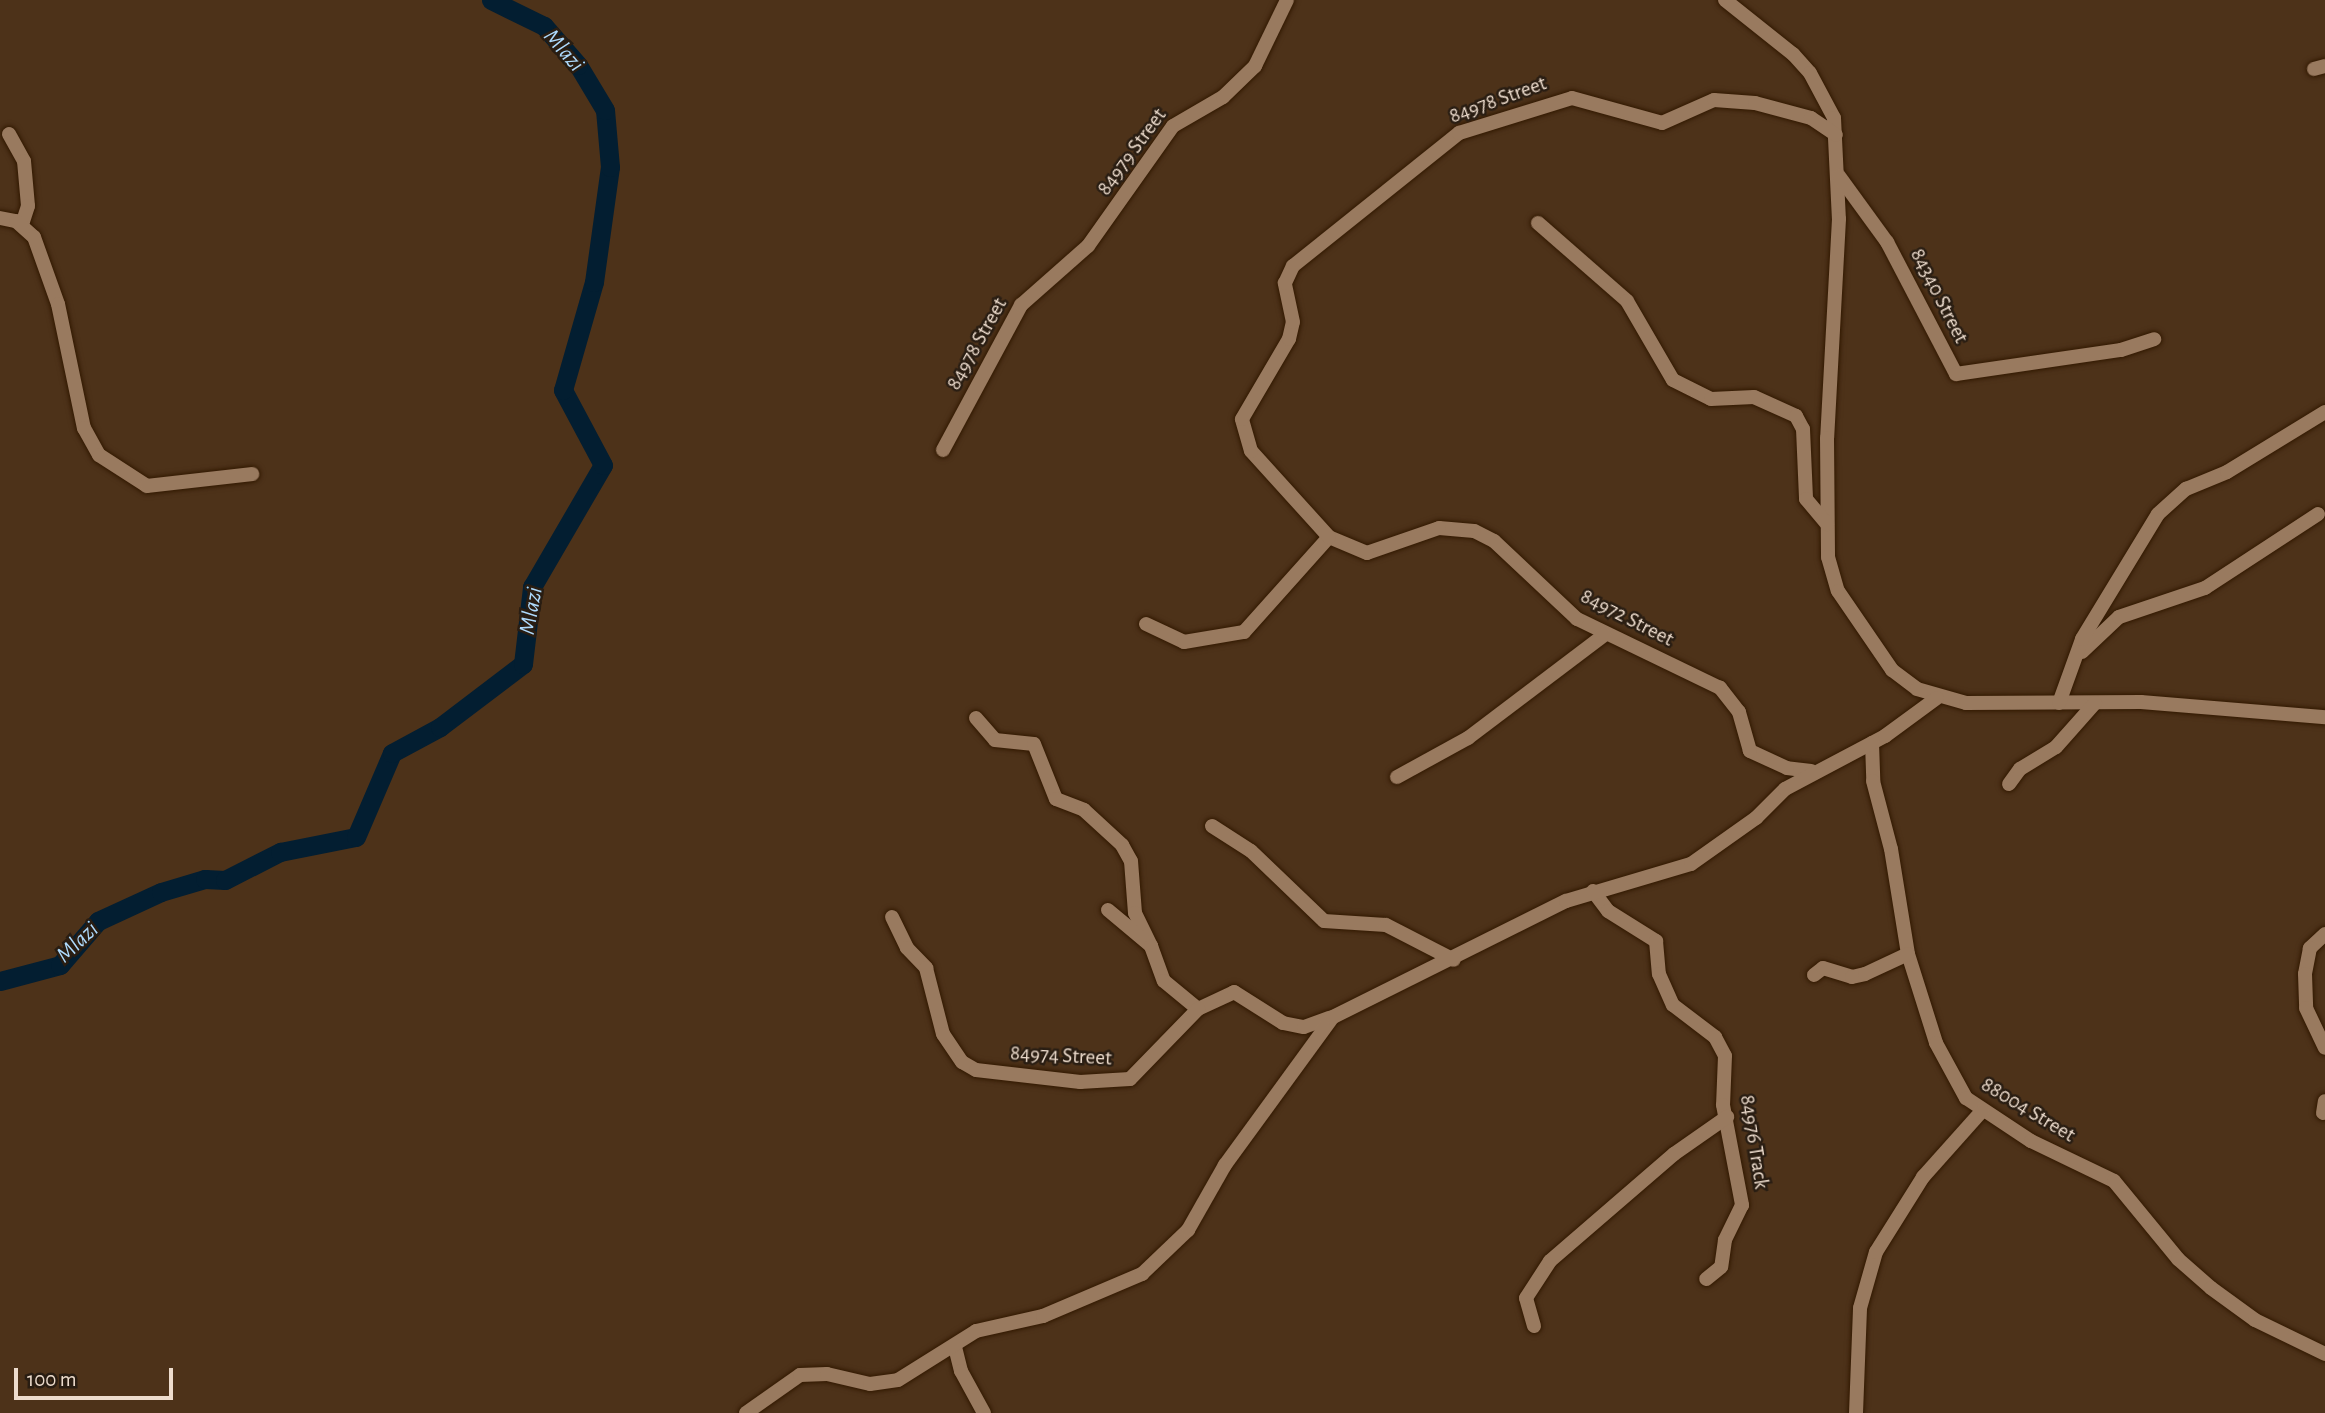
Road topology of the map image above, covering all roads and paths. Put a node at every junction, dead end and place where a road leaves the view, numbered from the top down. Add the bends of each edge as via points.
1 (1287, 0) edge
2 (1725, 0) edge
3 (9, 134) dead end
4 (1836, 135) junction
5 (1839, 176) junction
6 (7, 222) edge
7 (1538, 223) dead end
8 (1060, 269) joint
9 (2154, 339) dead end
10 (2325, 412) edge
11 (943, 450) dead end
12 (252, 474) dead end
13 (2318, 513) dead end
14 (1827, 524) junction
15 (1329, 537) junction
16 (1146, 624) dead end
17 (1604, 635) junction
18 (2068, 669) junction
19 (1937, 698) junction
20 (2059, 703) junction
21 (2095, 703) junction
22 (2325, 717) edge
23 (976, 718) dead end
24 (1872, 743) junction
25 (1811, 771) junction
26 (1397, 777) dead end
27 (2009, 784) dead end
28 (1212, 826) dead end
29 (1593, 891) junction
30 (1108, 910) dead end
31 (892, 917) dead end
32 (2325, 934) edge
33 (1151, 946) junction
34 (1908, 954) junction
35 (1454, 960) junction
36 (1814, 975) dead end
37 (1198, 1009) junction
38 (1333, 1017) junction
39 (2325, 1048) edge
40 (1982, 1111) junction
41 (1727, 1117) junction
42 (1706, 1279) dead end
43 (1534, 1326) dead end
44 (955, 1347) junction
45 (2325, 1354) edge
46 (747, 1413) edge
47 (984, 1413) edge
48 (1856, 1413) edge

1 - 8 street, 84979 Street via 1255,66 1223,97 1172,126 1101,228
2 - 4 street via 1810,73 1834,118
3 - 6 street via 21,150 27,206
4 - 5 street
4 - 15 street, 84978 Street via 1811,118 1755,103 1714,100 1662,123 1597,101 1562,99 1523,116 1459,133 1384,192 1293,266 1285,283 1293,322 1289,339 1242,419 1251,451
5 - 9 street, 84340 Street via 1887,242 1956,374 2121,350
5 - 14 street
6 - 12 street via 34,237 58,304 83,428 99,455 147,486
7 - 14 street via 1627,300 1673,380 1711,399 1754,397 1796,416 1804,437 1806,499
8 - 11 street, 84978 Street via 1021,305
10 - 18 street via 2227,472 2186,489 2158,514
13 - 18 street via 2205,588 2119,617
14 - 19 street via 1828,557 1838,591 1865,637 1902,680
15 - 16 street via 1244,632 1184,642
15 - 17 street, 84972 Street via 1367,553 1439,528 1474,531 1494,541 1558,606
17 - 25 street, 84972 Street via 1720,688 1739,712 1750,751 1787,768
17 - 26 street via 1468,738
18 - 20 street
19 - 20 street
19 - 24 street
20 - 21 street
21 - 22 street
21 - 27 street via 2056,747 2020,769
23 - 33 street via 995,740 1034,744 1056,799 1084,810 1122,845 1131,861 1135,914
24 - 25 street
24 - 34 street, 88004 Street via 1873,781
25 - 29 street via 1691,864
28 - 35 street via 1251,851 1324,921 1386,925
29 - 35 street
29 - 41 street, 84976 Track via 1608,911 1656,941 1659,974 1673,1005 1721,1045
30 - 33 street
31 - 37 street, 84974 Street via 907,948 926,968 943,1034 962,1062 976,1070 1080,1082 1130,1079
32 - 39 street via 2310,948 2305,974 2306,1008
33 - 37 street via 1164,981
34 - 36 street via 1852,977 1823,968
34 - 40 street, 88004 Street via 1948,1073
35 - 38 street
37 - 38 street via 1234,992 1293,1026
38 - 44 street via 1271,1097 1169,1253 1142,1274 1076,1303 976,1331
40 - 45 street, 88004 Street via 2114,1181 2178,1259 2211,1288 2255,1320
40 - 48 street via 1923,1177 1876,1251 1860,1308
41 - 42 street, 84976 Track via 1742,1205 1725,1240 1721,1267
41 - 43 street via 1674,1154 1550,1261 1526,1298
44 - 46 street via 898,1380 800,1375
44 - 47 street via 961,1371

